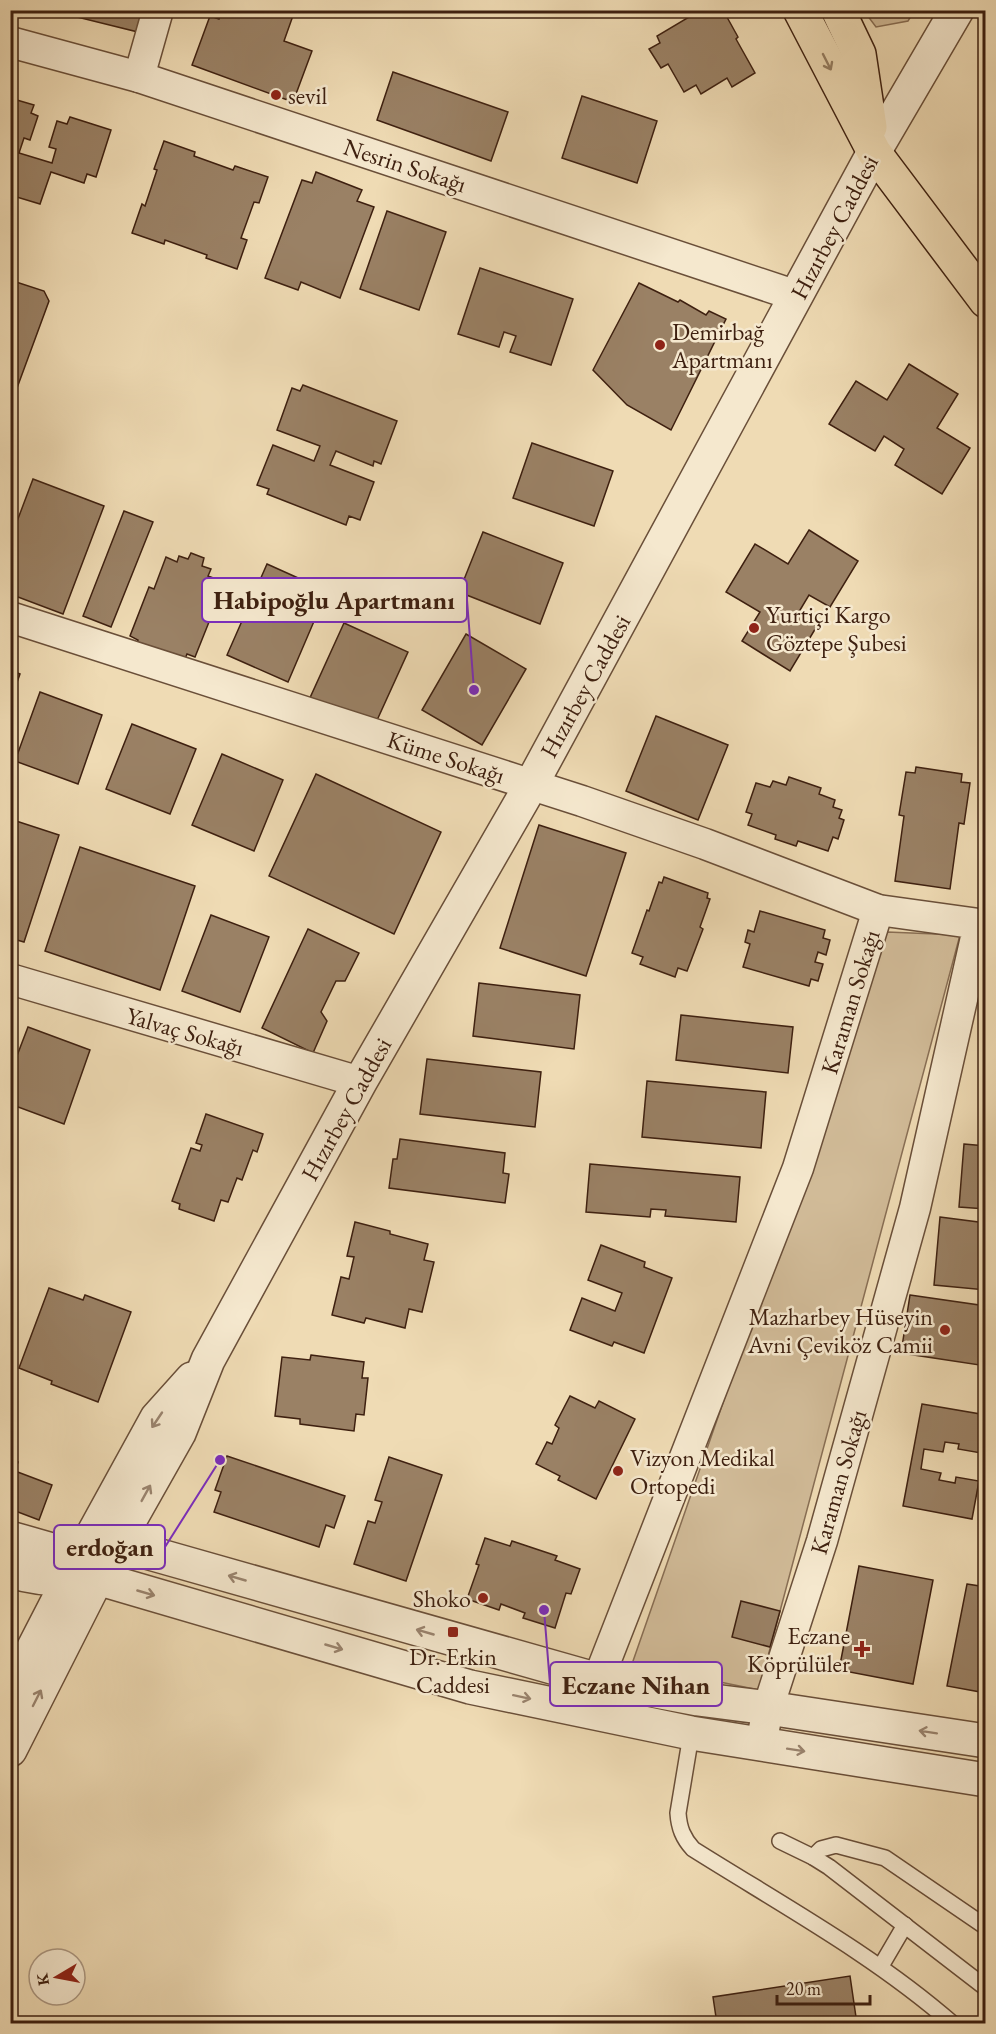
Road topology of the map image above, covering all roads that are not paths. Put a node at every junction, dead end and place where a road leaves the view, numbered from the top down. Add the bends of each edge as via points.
1 (158, 10) edge
2 (800, 10) edge
3 (838, 10) edge
4 (957, 10) edge
5 (10, 42) edge
6 (140, 77) junction
7 (874, 152) junction
8 (797, 296) junction
9 (986, 302) edge
10 (10, 617) edge
11 (531, 785) junction
12 (878, 910) junction
13 (10, 980) edge
14 (360, 1083) junction
15 (208, 1359) junction
16 (10, 1538) edge
17 (118, 1544) junction
18 (10, 1571) edge
19 (82, 1572) junction
20 (598, 1680) junction
21 (10, 1694) edge
22 (698, 1699) junction
23 (768, 1708) junction
24 (691, 1733) junction
25 (986, 1740) edge
26 (761, 1744) junction
27 (10, 1750) edge
28 (986, 1780) edge
29 (780, 1841) dead end
30 (813, 1857) junction
31 (905, 1925) junction
32 (986, 1927) edge
33 (881, 1966) junction
34 (986, 1988) edge
35 (953, 2024) edge

1 - 6 street
2 -> 7 main road
3 - 7 main road via 860,54
4 - 7 street, Hızırbey Caddesi
5 - 6 street, Nesrin Sokağı
6 - 8 street, Nesrin Sokağı
7 - 8 street, Hızırbey Caddesi
7 - 9 main road
8 - 11 street, Hızırbey Caddesi
10 - 11 street, Küme Sokağı
11 - 12 street, Küme Sokağı via 705,844
11 - 14 street, Hızırbey Caddesi
12 - 20 street, Karaman Sokağı via 798,1168
12 - 23 street, Karaman Sokağı via 979,924 915,1208 822,1541
13 - 14 street, Yalvaç Sokağı
14 - 15 street, Hızırbey Caddesi
17 -> 15 street, Hızırbey Caddesi via 179,1433
15 -> 19 street, Hızırbey Caddesi via 158,1418
16 - 19 street
17 - 19 street, Hızırbey Caddesi
20 -> 17 street
18 - 19 street via 39,1578
19 - 21 street, Hızırbey Caddesi
19 -> 24 street via 470,1687
27 -> 19 street
20 - 22 street
22 - 23 street
22 - 24 lane
25 -> 23 street
23 - 26 street, Karaman Sokağı
24 - 26 street
24 - 33 lane via 678,1813 688,1843
26 -> 28 street
29 - 30 lane
30 - 31 lane
30 - 32 lane via 821,1849 836,1845 885,1858
31 - 33 lane
31 - 34 lane
33 - 35 lane

